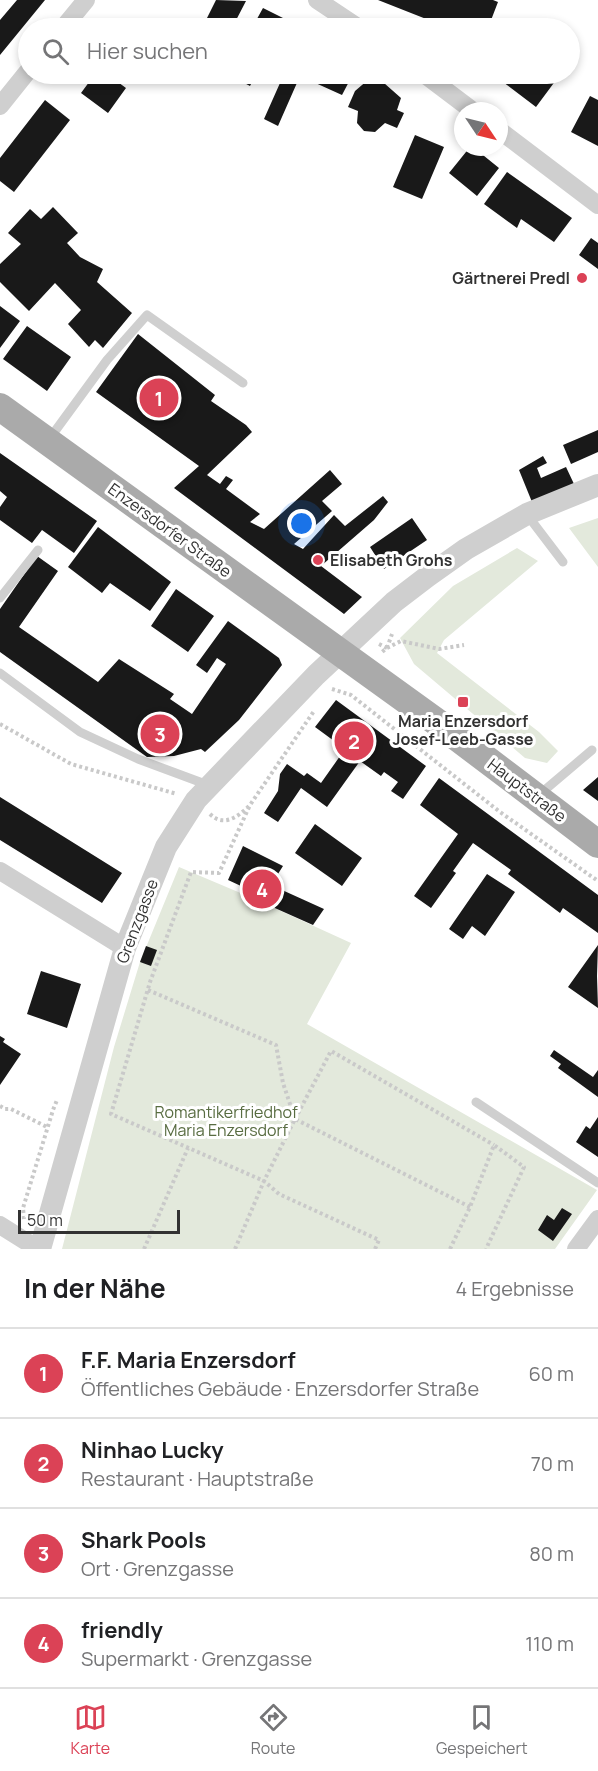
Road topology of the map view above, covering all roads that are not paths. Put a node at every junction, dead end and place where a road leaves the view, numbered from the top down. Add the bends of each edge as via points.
1 (86, 0) edge
2 (317, 0) edge
3 (71, 18) edge
4 (344, 18) edge
5 (18, 84) edge
6 (437, 84) edge
7 (461, 102) edge
8 (0, 106) edge
9 (508, 137) edge
10 (598, 205) edge
11 (243, 383) dead end
12 (0, 407) edge
13 (48, 441) junction
14 (598, 485) edge
15 (527, 514) junction
16 (38, 550) dead end
17 (564, 562) dead end
18 (0, 598) edge
19 (353, 651) junction
20 (0, 673) edge
21 (592, 750) dead end
22 (203, 793) junction
23 (536, 798) junction
24 (598, 844) edge
25 (0, 871) edge
26 (125, 948) junction
27 (476, 1102) dead end
28 (598, 1183) edge
29 (598, 1219) edge
30 (0, 1225) edge
31 (39, 1249) edge
32 (576, 1249) edge

1 - 3 street
2 - 4 street
5 - 8 street
6 - 7 street
9 - 10 street
11 - 13 lane via 147,315 106,360
12 - 13 main road, Enzersdorfer Straße
13 - 19 main road, Enzersdorfer Straße
14 - 15 street, Grenzgasse
15 - 17 lane
15 - 19 street, Grenzgasse via 428,576
16 - 18 lane
19 - 22 street, Grenzgasse
19 - 23 main road, Hauptstraße
20 - 22 lane via 80,732
21 - 23 lane
22 - 26 street, Grenzgasse via 166,847
23 - 24 main road, Hauptstraße
25 - 26 street
26 - 31 street, Grenzgasse
27 - 28 lane
29 - 32 street
30 - 31 street

